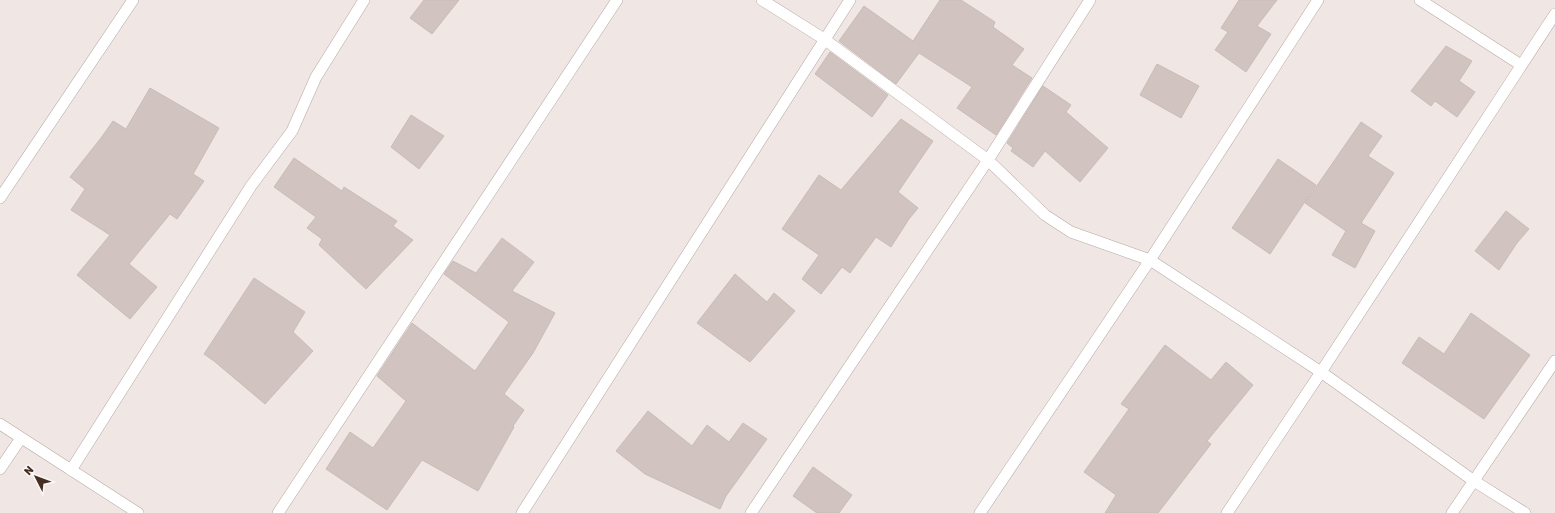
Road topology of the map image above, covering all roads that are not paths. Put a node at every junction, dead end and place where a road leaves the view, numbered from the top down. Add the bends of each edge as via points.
1 (133, 0) edge
2 (364, 0) edge
3 (618, 0) edge
4 (762, 0) edge
5 (850, 0) edge
6 (1090, 0) edge
7 (1318, 0) edge
8 (1420, 0) edge
9 (1555, 14) edge
10 (824, 39) junction
11 (1521, 65) junction
12 (988, 160) junction
13 (0, 198) edge
14 (1150, 260) junction
15 (1555, 361) edge
16 (1321, 372) junction
17 (0, 424) edge
18 (21, 438) junction
19 (0, 469) edge
20 (71, 470) junction
21 (1474, 481) junction
22 (138, 513) edge
23 (278, 513) edge
24 (522, 513) edge
25 (751, 513) edge
26 (980, 513) edge
27 (1226, 513) edge
28 (1452, 513) edge
29 (1525, 513) edge

1 - 13 street
2 - 20 street via 316,77 292,131 250,186
3 - 23 street
4 - 10 street
5 - 10 street
6 - 12 street
7 - 14 street
8 - 11 street
9 - 11 street
10 - 12 street
10 - 24 street
11 - 16 street
12 - 14 street via 1044,215 1071,232
12 - 25 street
14 - 16 street
14 - 26 street
15 - 21 street
16 - 21 street
16 - 27 street
17 - 18 street
18 - 19 street
18 - 20 street
20 - 22 street
21 - 28 street
21 - 29 street

